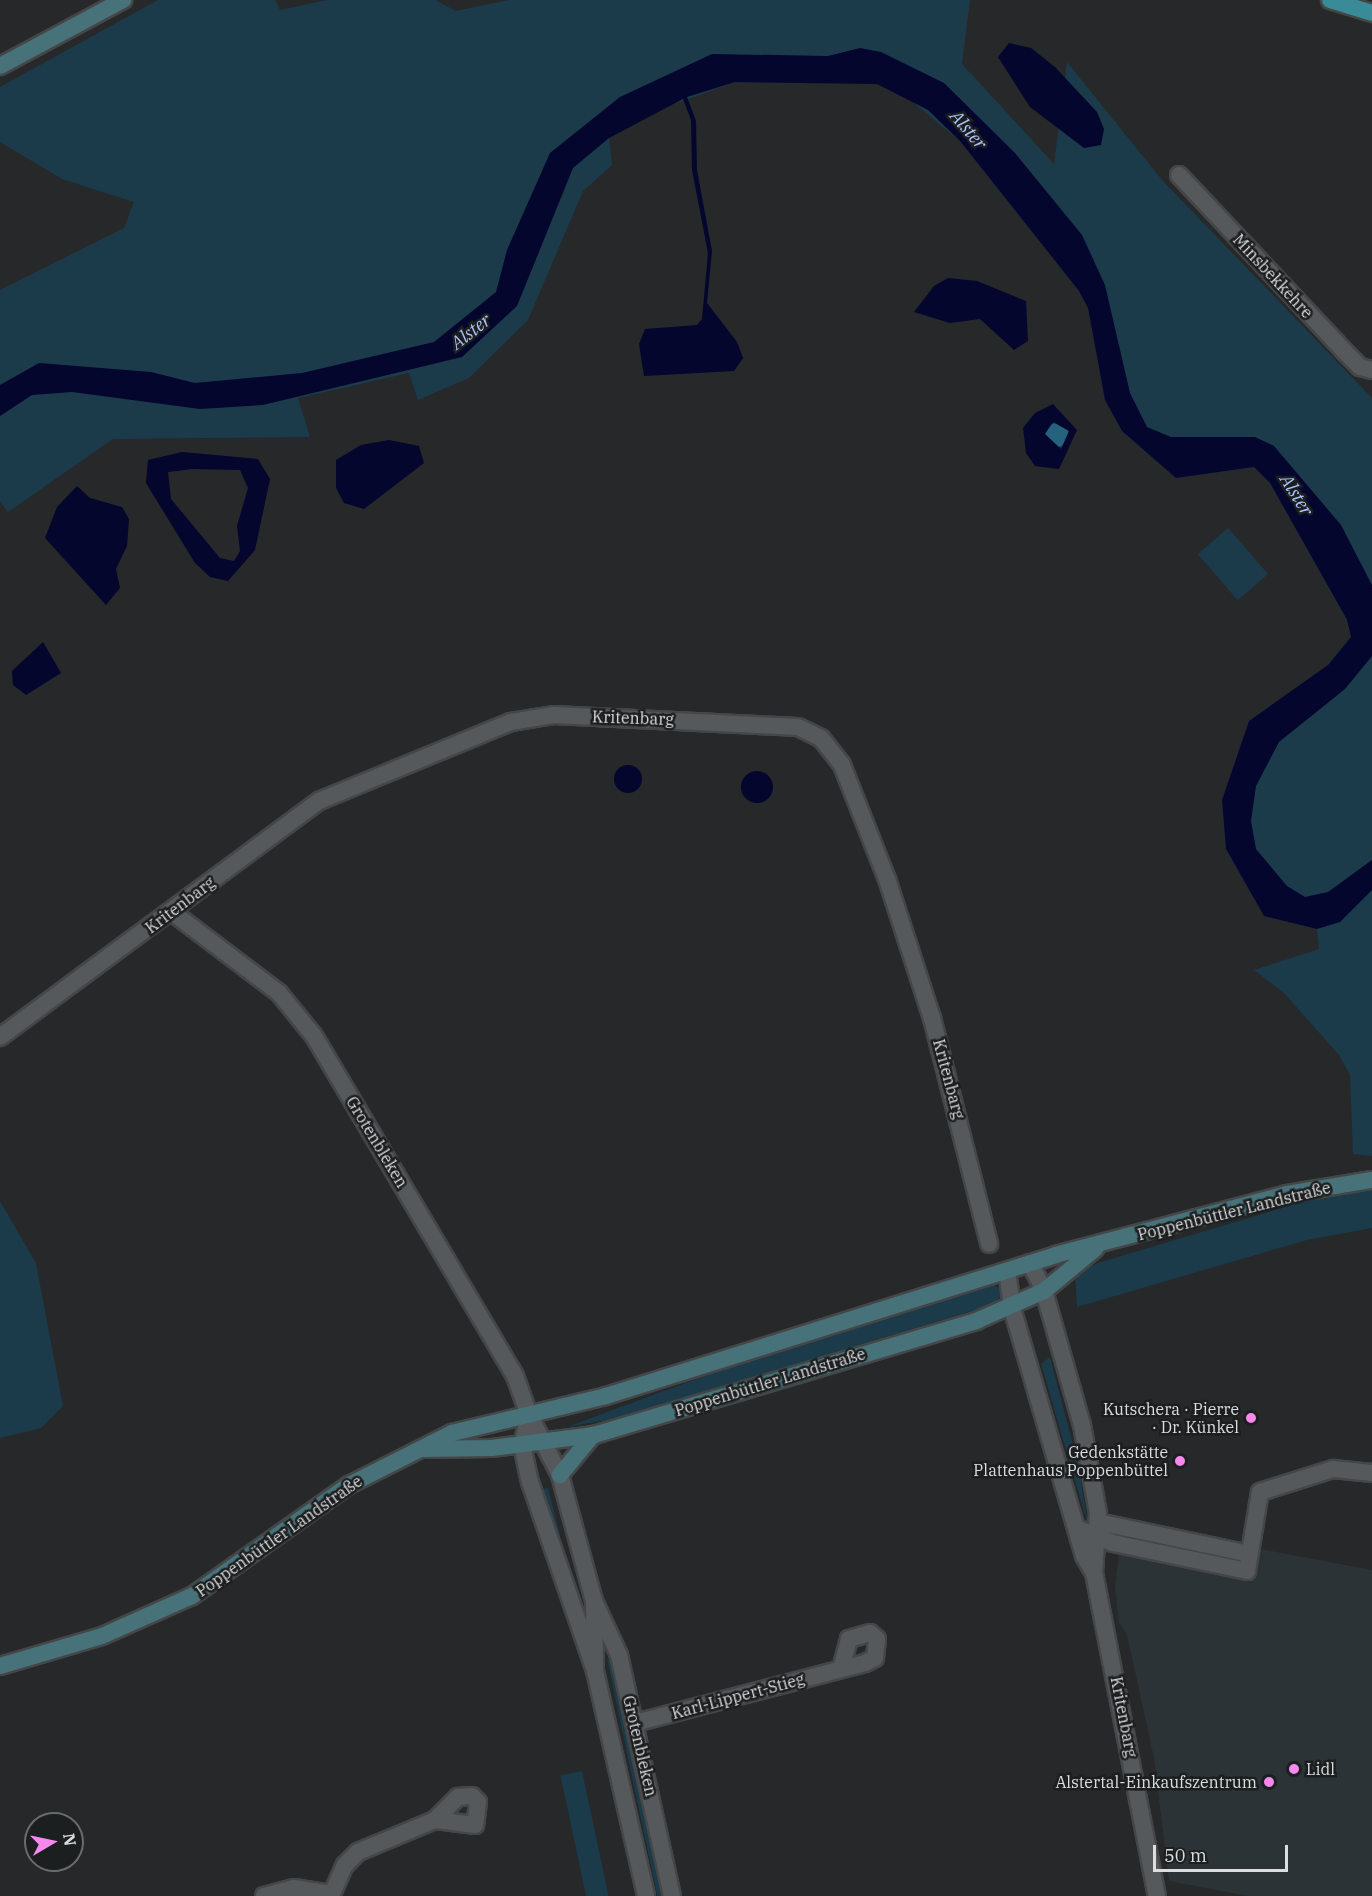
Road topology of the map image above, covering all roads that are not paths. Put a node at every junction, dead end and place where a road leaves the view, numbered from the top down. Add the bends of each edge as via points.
1 (123, 0) edge
2 (1334, 0) edge
3 (1372, 13) edge
4 (0, 66) edge
5 (1179, 175) dead end
6 (1372, 370) edge
7 (172, 912) junction
8 (0, 1037) edge
9 (1372, 1180) edge
10 (989, 1244) dead end
11 (1097, 1248) junction
12 (1030, 1263) junction
13 (1007, 1271) junction
14 (1044, 1291) junction
15 (1012, 1308) junction
16 (529, 1415) junction
17 (594, 1435) junction
18 (544, 1443) junction
19 (522, 1445) junction
20 (421, 1449) junction
21 (1372, 1473) edge
22 (560, 1475) junction
23 (1076, 1528) junction
24 (1099, 1530) junction
25 (1250, 1554) junction
26 (1094, 1573) junction
27 (594, 1601) junction
28 (0, 1666) edge
29 (841, 1668) dead end
30 (595, 1671) junction
31 (635, 1723) junction
32 (435, 1820) dead end
33 (331, 1895) edge
34 (264, 1896) edge
35 (646, 1896) edge
36 (672, 1896) edge
37 (1157, 1896) edge

1 - 4 main road
2 - 3 main road
5 - 6 street, Minsbekkehre via 1352,359
7 - 8 street, Kritenbarg
7 - 10 street, Kritenbarg via 319,801 530,717 714,720 809,730 842,765 887,879 932,1018
7 - 16 street, Grotenbleken via 279,993 314,1036 509,1366
9 - 11 main road, Poppenbüttler Landstraße via 1287,1194
11 - 12 main road, Poppenbüttler Landstraße
11 - 14 main road, Poppenbüttler Landstraße
12 - 13 main road, Poppenbüttler Landstraße
12 - 14 street, Kritenbarg
13 - 15 street, Kritenbarg
13 - 16 main road, Poppenbüttler Landstraße
14 - 15 main road, Poppenbüttler Landstraße
14 - 24 street, Kritenbarg via 1082,1425
15 - 17 main road, Poppenbüttler Landstraße
15 - 23 street, Kritenbarg
16 - 18 street, Grotenbleken
16 - 19 street
16 - 20 main road, Poppenbüttler Landstraße via 452,1433
17 - 18 main road, Poppenbüttler Landstraße
17 - 22 main road
18 - 19 main road, Poppenbüttler Landstraße
18 - 22 street, Grotenbleken
19 - 20 main road, Poppenbüttler Landstraße
19 - 30 street, Grotenbleken
20 - 28 main road, Poppenbüttler Landstraße via 328,1498 192,1596 102,1636
21 - 25 street via 1333,1469 1260,1492
22 - 27 street, Grotenbleken
23 - 24 street
23 - 26 street, Kritenbarg
24 - 25 street
24 - 25 street via 1247,1571
24 - 26 street, Kritenbarg
26 - 37 street, Kritenbarg
27 - 30 street, Grotenbleken
27 - 31 street, Grotenbleken via 612,1632
29 - 31 street, Karl-Lippert-Stieg
30 - 35 street, Grotenbleken
31 - 36 street, Grotenbleken
32 - 33 street via 358,1852 345,1865
33 - 34 street via 294,1888

